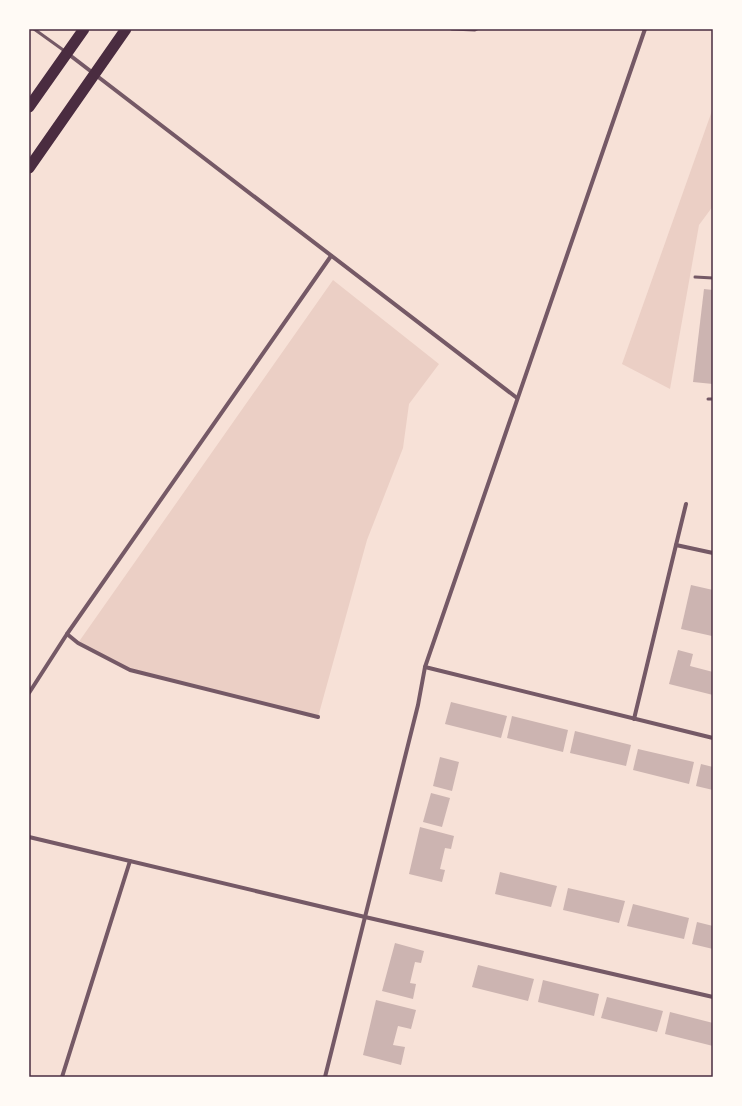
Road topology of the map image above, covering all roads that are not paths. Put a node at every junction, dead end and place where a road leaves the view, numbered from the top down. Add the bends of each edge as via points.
1 (34, 29) edge
2 (84, 29) edge
3 (126, 29) edge
4 (452, 29) edge
5 (477, 29) edge
6 (645, 29) edge
7 (67, 53) junction
8 (95, 75) junction
9 (29, 107) edge
10 (29, 168) edge
11 (331, 256) junction
12 (695, 277) dead end
13 (713, 278) edge
14 (517, 398) junction
15 (708, 399) dead end
16 (713, 399) edge
17 (686, 504) dead end
18 (676, 545) junction
19 (713, 553) edge
20 (67, 634) junction
21 (425, 667) junction
22 (29, 694) edge
23 (318, 717) dead end
24 (634, 719) junction
25 (713, 738) edge
26 (29, 837) edge
27 (130, 861) junction
28 (365, 917) junction
29 (713, 997) edge
30 (62, 1077) edge
31 (325, 1077) edge

1 - 7 lane
2 - 7 highway
3 - 8 highway
4 - 5 lane
6 - 14 street
7 - 8 street
7 - 9 highway
8 - 10 highway
8 - 11 street
11 - 14 street
11 - 20 street
12 - 13 lane
14 - 21 street
15 - 16 lane
17 - 18 street
18 - 19 street
18 - 24 street
20 - 22 street
20 - 23 street via 78,643 130,670
21 - 24 street
21 - 28 street via 418,705
24 - 25 street
26 - 27 street
27 - 28 street
27 - 30 street
28 - 29 street
28 - 31 street

